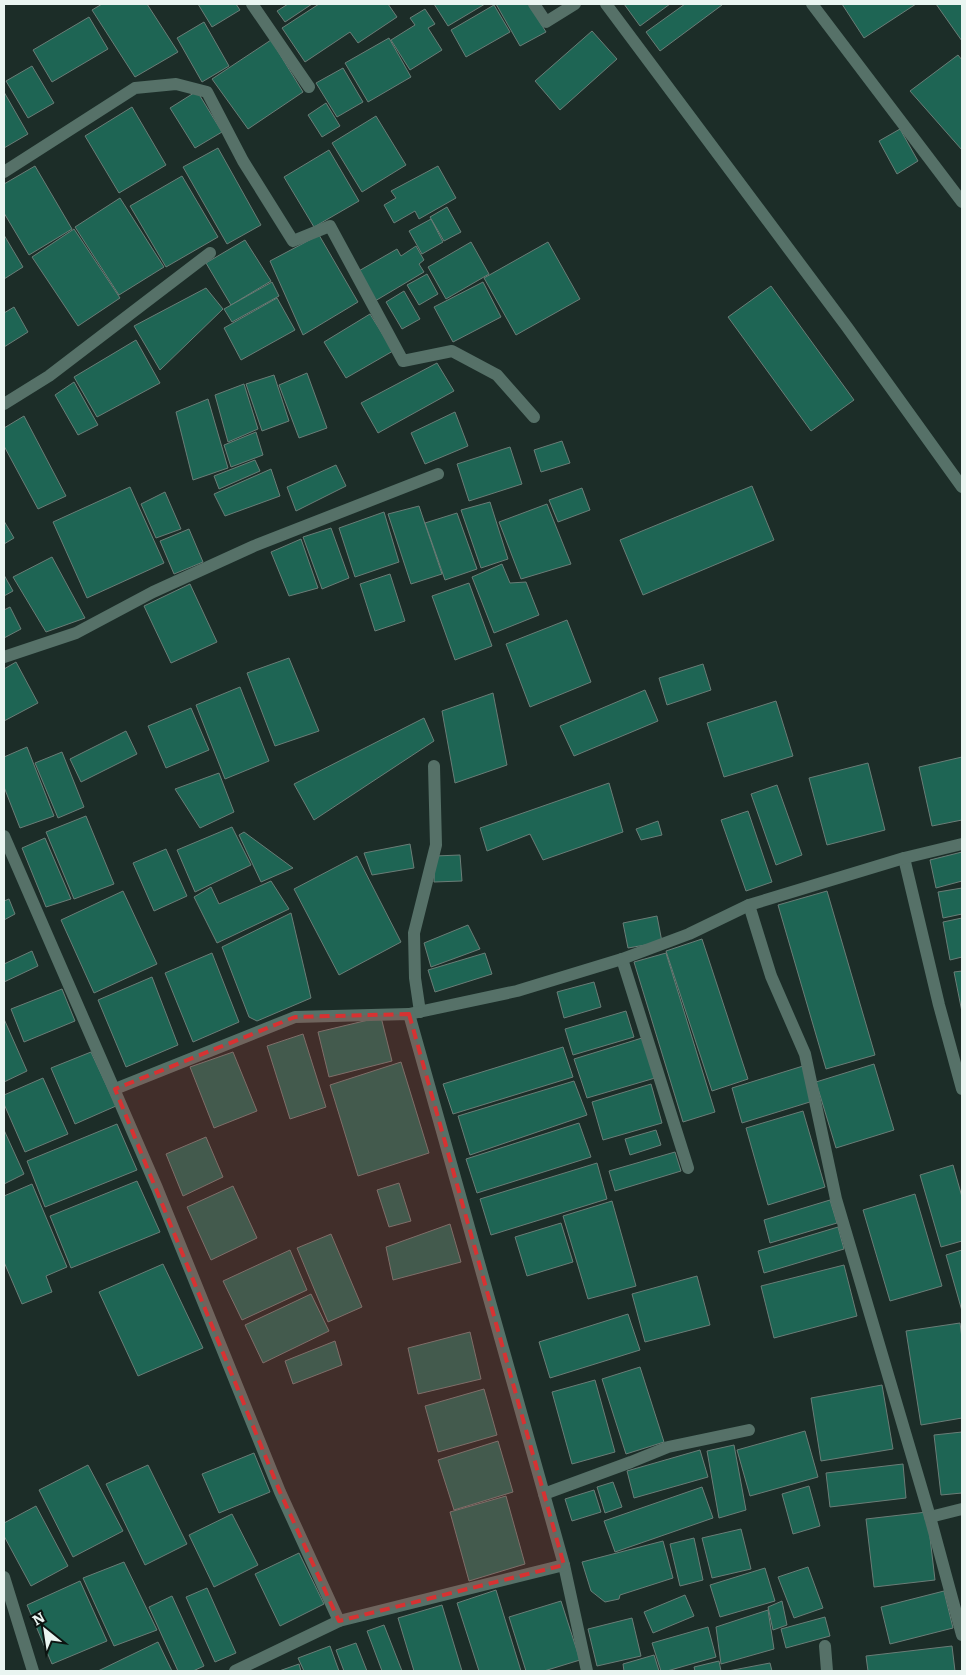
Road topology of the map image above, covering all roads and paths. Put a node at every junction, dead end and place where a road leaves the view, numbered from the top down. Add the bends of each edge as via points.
1 (252, 4) edge
2 (534, 4) edge
3 (575, 4) edge
4 (606, 4) edge
5 (812, 4) edge
6 (309, 87) dead end
7 (4, 172) edge
8 (962, 202) edge
9 (210, 253) dead end
10 (4, 404) edge
11 (534, 418) dead end
12 (438, 474) dead end
13 (962, 487) edge
14 (4, 657) edge
15 (434, 766) dead end
16 (4, 836) edge
17 (962, 844) edge
18 (904, 858) junction
19 (750, 905) junction
20 (622, 959) junction
21 (414, 1013) junction
22 (115, 1089) junction
23 (962, 1089) edge
24 (688, 1168) dead end
25 (749, 1430) dead end
26 (544, 1494) junction
27 (962, 1509) edge
28 (930, 1517) junction
29 (564, 1565) junction
30 (4, 1577) edge
31 (339, 1620) junction
32 (962, 1636) edge
33 (825, 1646) dead end
34 (33, 1671) edge
35 (235, 1671) edge
36 (587, 1671) edge
37 (827, 1671) edge

1 - 6 street
2 - 3 street via 546,22
4 - 13 street
5 - 8 street
7 - 11 street via 135,88 176,84 206,92 243,161 293,241 330,226 404,361 452,351 498,375
9 - 10 street via 49,376
12 - 14 street via 254,546 153,592 76,633
15 - 21 street via 436,845 414,933
16 - 22 street
17 - 18 street
18 - 19 street
18 - 23 street
19 - 20 street via 689,934
19 - 28 street via 771,976 805,1054 836,1200
20 - 21 street via 518,991
20 - 24 street
21 - 22 street via 295,1018
21 - 26 street
22 - 31 street via 280,1492
25 - 26 street via 668,1447
26 - 29 street
27 - 28 street
28 - 32 street
29 - 31 street
29 - 36 street
30 - 34 street
31 - 35 street
33 - 37 street

